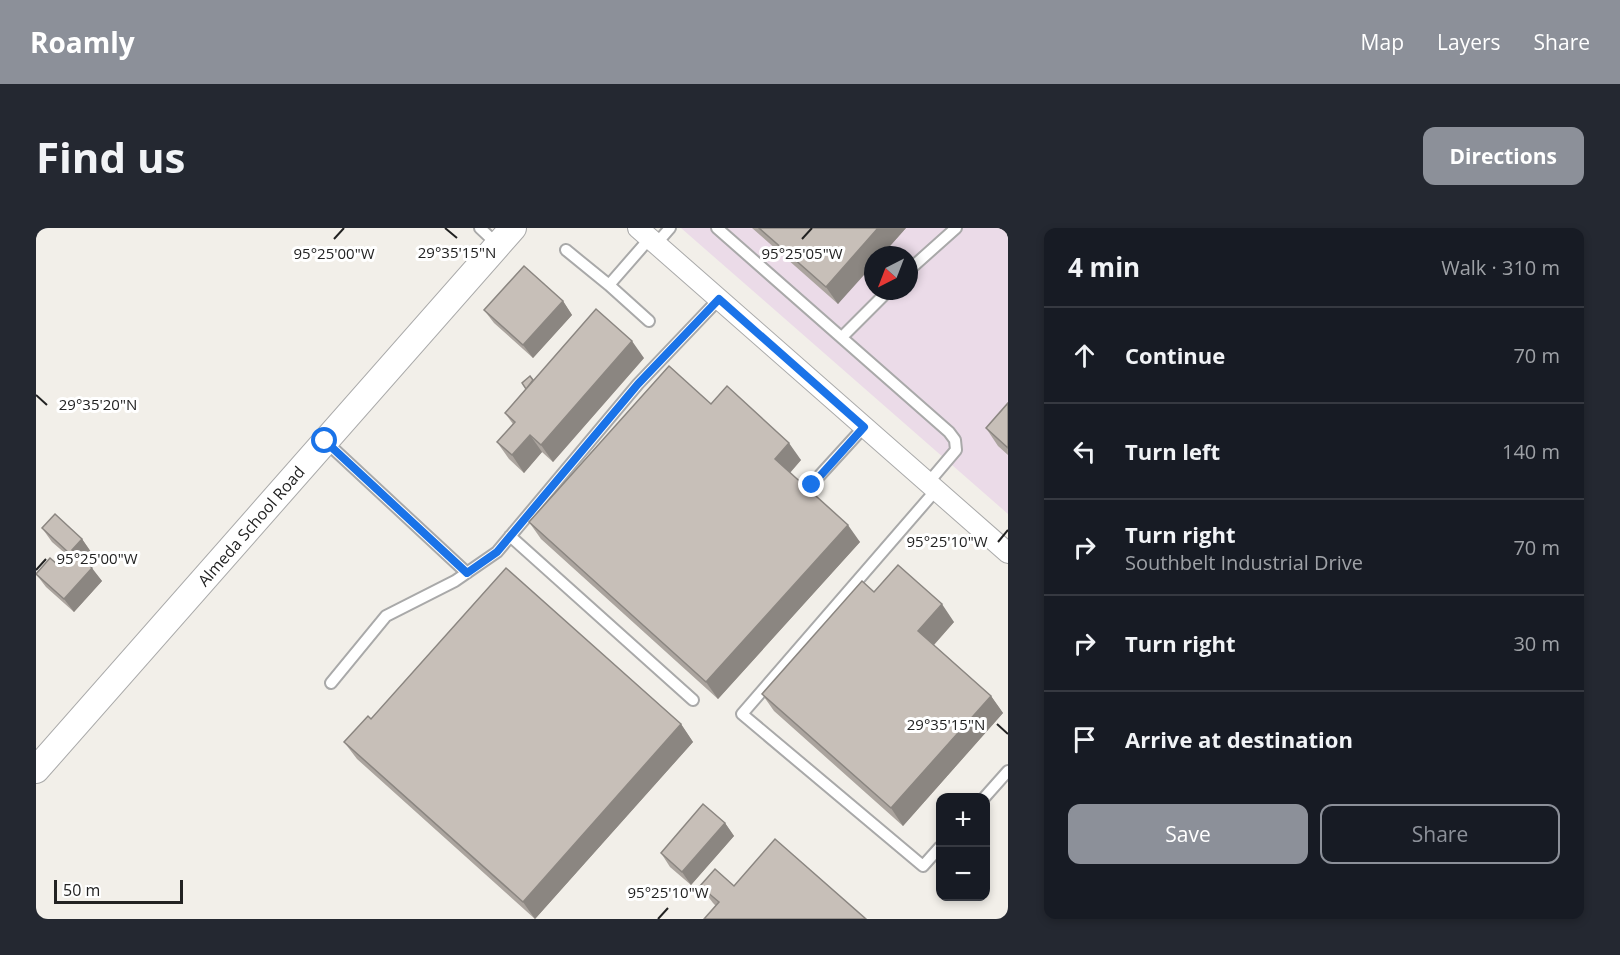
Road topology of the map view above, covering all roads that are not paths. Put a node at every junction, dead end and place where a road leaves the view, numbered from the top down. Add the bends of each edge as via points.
1 (670, 228) edge
2 (717, 228) edge
3 (956, 228) edge
4 (497, 234) edge
5 (648, 237) edge
6 (566, 250) dead end
7 (918, 262) edge
8 (609, 285) junction
9 (719, 299) junction
10 (879, 300) edge
11 (649, 321) dead end
12 (842, 337) junction
13 (864, 427) junction
14 (325, 441) junction
15 (812, 485) dead end
16 (932, 487) junction
17 (510, 536) junction
18 (1008, 553) edge
19 (467, 573) junction
20 (331, 683) dead end
21 (693, 700) dead end
22 (36, 770) edge
23 (1008, 771) edge
24 (988, 793) edge
25 (939, 847) edge

1 - 5 lane
2 - 12 lane
3 - 7 lane
4 - 14 street, Almeda School Road
5 - 8 lane
5 - 9 street
6 - 8 lane
8 - 11 lane
9 - 13 street
9 - 17 lane via 638,384
10 - 12 lane
12 - 16 lane via 955,440 956,450
13 - 15 lane
13 - 16 street
14 - 19 lane
14 - 22 street, Almeda School Road
16 - 18 street
16 - 25 lane via 742,714 923,866
17 - 19 lane via 497,552
17 - 21 lane
19 - 20 lane via 386,616
23 - 24 lane

